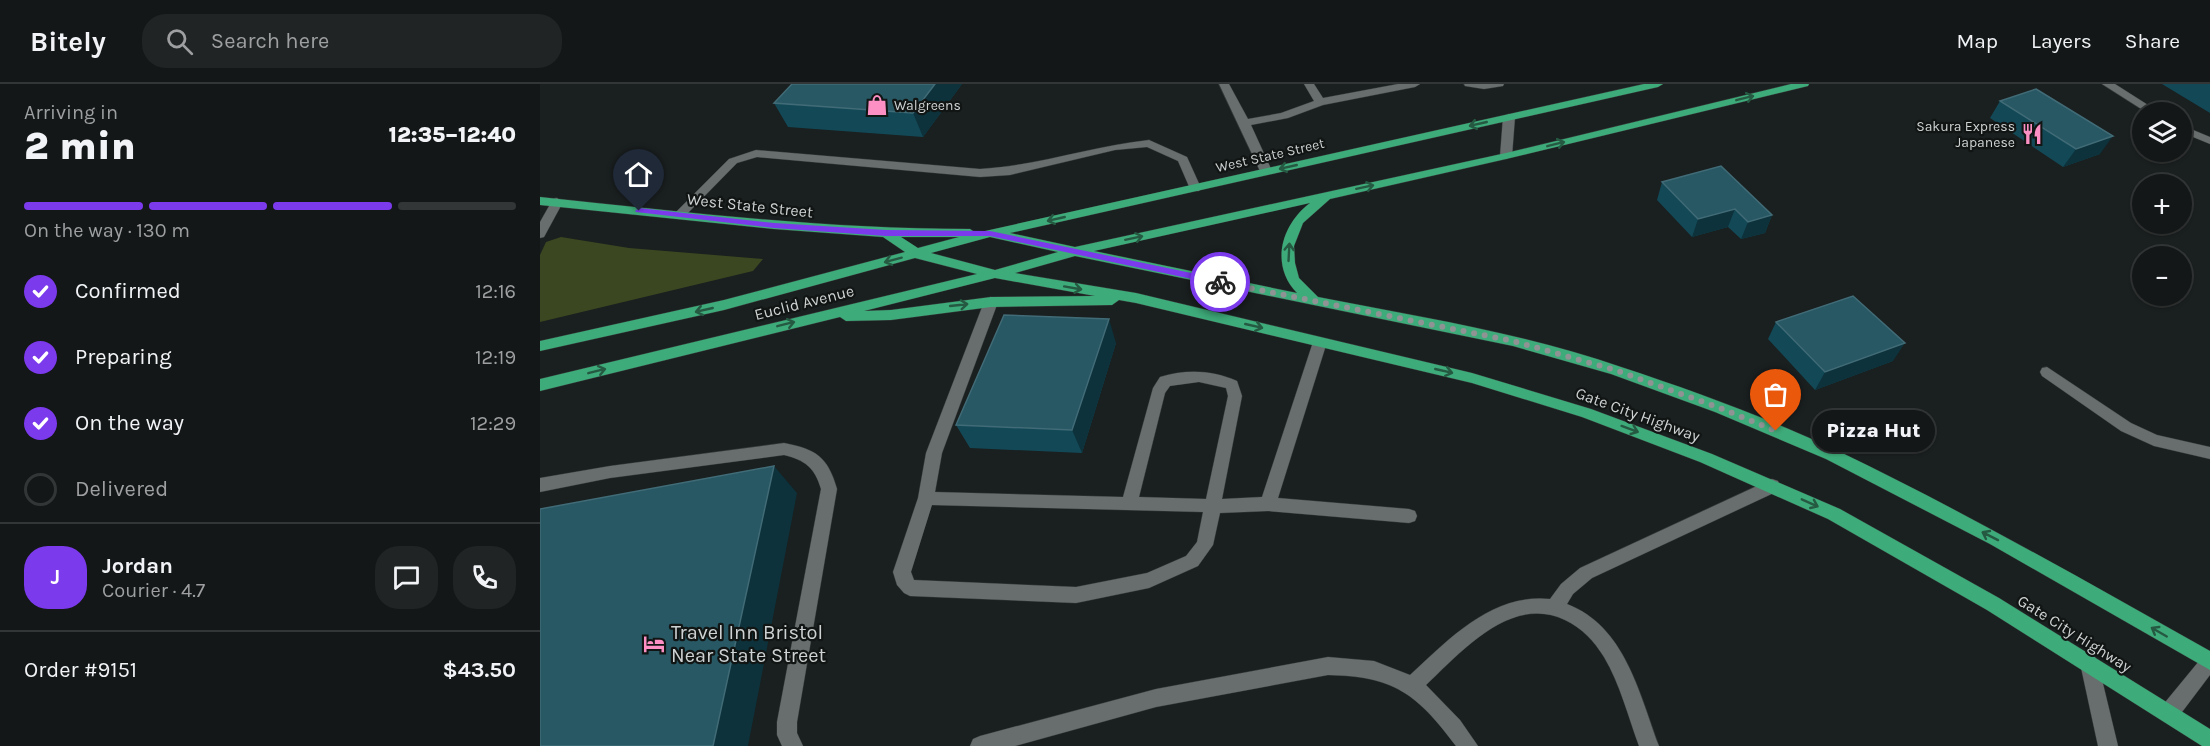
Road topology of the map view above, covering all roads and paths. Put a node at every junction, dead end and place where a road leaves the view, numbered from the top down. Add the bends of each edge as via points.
1 (1224, 84) edge
2 (1308, 84) edge
3 (1415, 84) edge
4 (1469, 84) edge
5 (1499, 84) edge
6 (1804, 84) edge
7 (2107, 84) edge
8 (1651, 85) edge
9 (1320, 102) junction
10 (2137, 102) edge
11 (1509, 117) junction
12 (1244, 123) junction
13 (2192, 133) edge
14 (2210, 141) edge
15 (1506, 156) junction
16 (1266, 171) junction
17 (1195, 188) junction
18 (1328, 196) junction
19 (540, 201) edge
20 (557, 202) junction
21 (679, 215) junction
22 (886, 233) junction
23 (990, 233) junction
24 (540, 234) edge
25 (1077, 251) junction
26 (918, 254) junction
27 (995, 274) junction
28 (1136, 298) junction
29 (1314, 301) junction
30 (992, 302) junction
31 (818, 317) junction
32 (1320, 342) junction
33 (540, 346) edge
34 (2047, 372) dead end
35 (540, 385) edge
36 (2210, 453) edge
37 (540, 485) edge
38 (1772, 486) junction
39 (926, 498) junction
40 (1129, 504) junction
41 (1268, 504) junction
42 (1214, 506) junction
43 (1409, 516) dead end
44 (1554, 607) junction
45 (2210, 661) edge
46 (2089, 663) junction
47 (1413, 685) junction
48 (2169, 713) junction
49 (2210, 740) edge
50 (793, 746) edge
51 (981, 746) edge
52 (1468, 746) edge
53 (1649, 746) edge
54 (2109, 746) edge

1 - 12 street
2 - 9 street
3 - 9 street
4 - 5 street
15 -> 6 main road
7 - 10 street
8 - 11 main road, West State Street
9 - 12 street via 1284,116
11 - 15 street
11 -> 16 main road, West State Street
12 - 16 street
13 - 14 street
18 -> 15 main road
16 - 17 main road, West State Street
17 - 21 street via 1183,159 1149,142 1010,171 980,173 756,153 733,161
17 -> 23 main road, West State Street
25 -> 18 main road
29 -> 18 main road via 1296,284 1287,261 1289,243 1296,224
19 - 20 main road, West State Street
20 - 21 main road, West State Street
20 - 24 street
21 - 22 main road, West State Street
22 - 23 main road, West State Street
22 - 26 main road, West State Street
23 - 25 main road, Gate City Highway
23 - 26 main road, Euclid Avenue
25 - 27 main road, Euclid Avenue
25 - 29 main road, Gate City Highway
26 - 27 main road, Gate City Highway
26 -> 33 main road, Euclid Avenue via 724,305
27 -> 28 main road, Gate City Highway
27 - 31 main road, Euclid Avenue
28 - 30 main road
28 -> 32 main road, Gate City Highway
45 -> 29 main road, Gate City Highway via 1996,539 1831,455 1720,408 1615,370 1513,341
31 -> 30 main road via 891,315
30 - 39 street via 934,453
35 -> 31 main road, Euclid Avenue
32 -> 38 main road, Gate City Highway via 1472,378 1586,413
32 - 41 street
34 - 36 street via 2154,440
37 - 50 street via 784,449 814,459 824,470 829,489 787,722 787,735
38 - 44 street via 1586,573
38 -> 46 main road, Gate City Highway via 1834,513
39 - 40 street
39 - 42 street via 902,572 910,588 1076,595 1149,580 1192,561 1205,545
40 - 42 street
40 - 42 street via 1158,392 1165,381 1182,377 1217,378 1232,385 1235,396
41 - 42 street
41 - 43 street
44 - 47 street via 1524,606 1500,614 1459,643
44 - 53 street via 1594,629 1611,650
45 - 48 street
46 - 48 main road, Gate City Highway
46 - 54 street
47 - 51 street via 1379,669 1328,666 1156,698
47 - 52 street via 1447,716
48 - 49 main road, Gate City Highway

